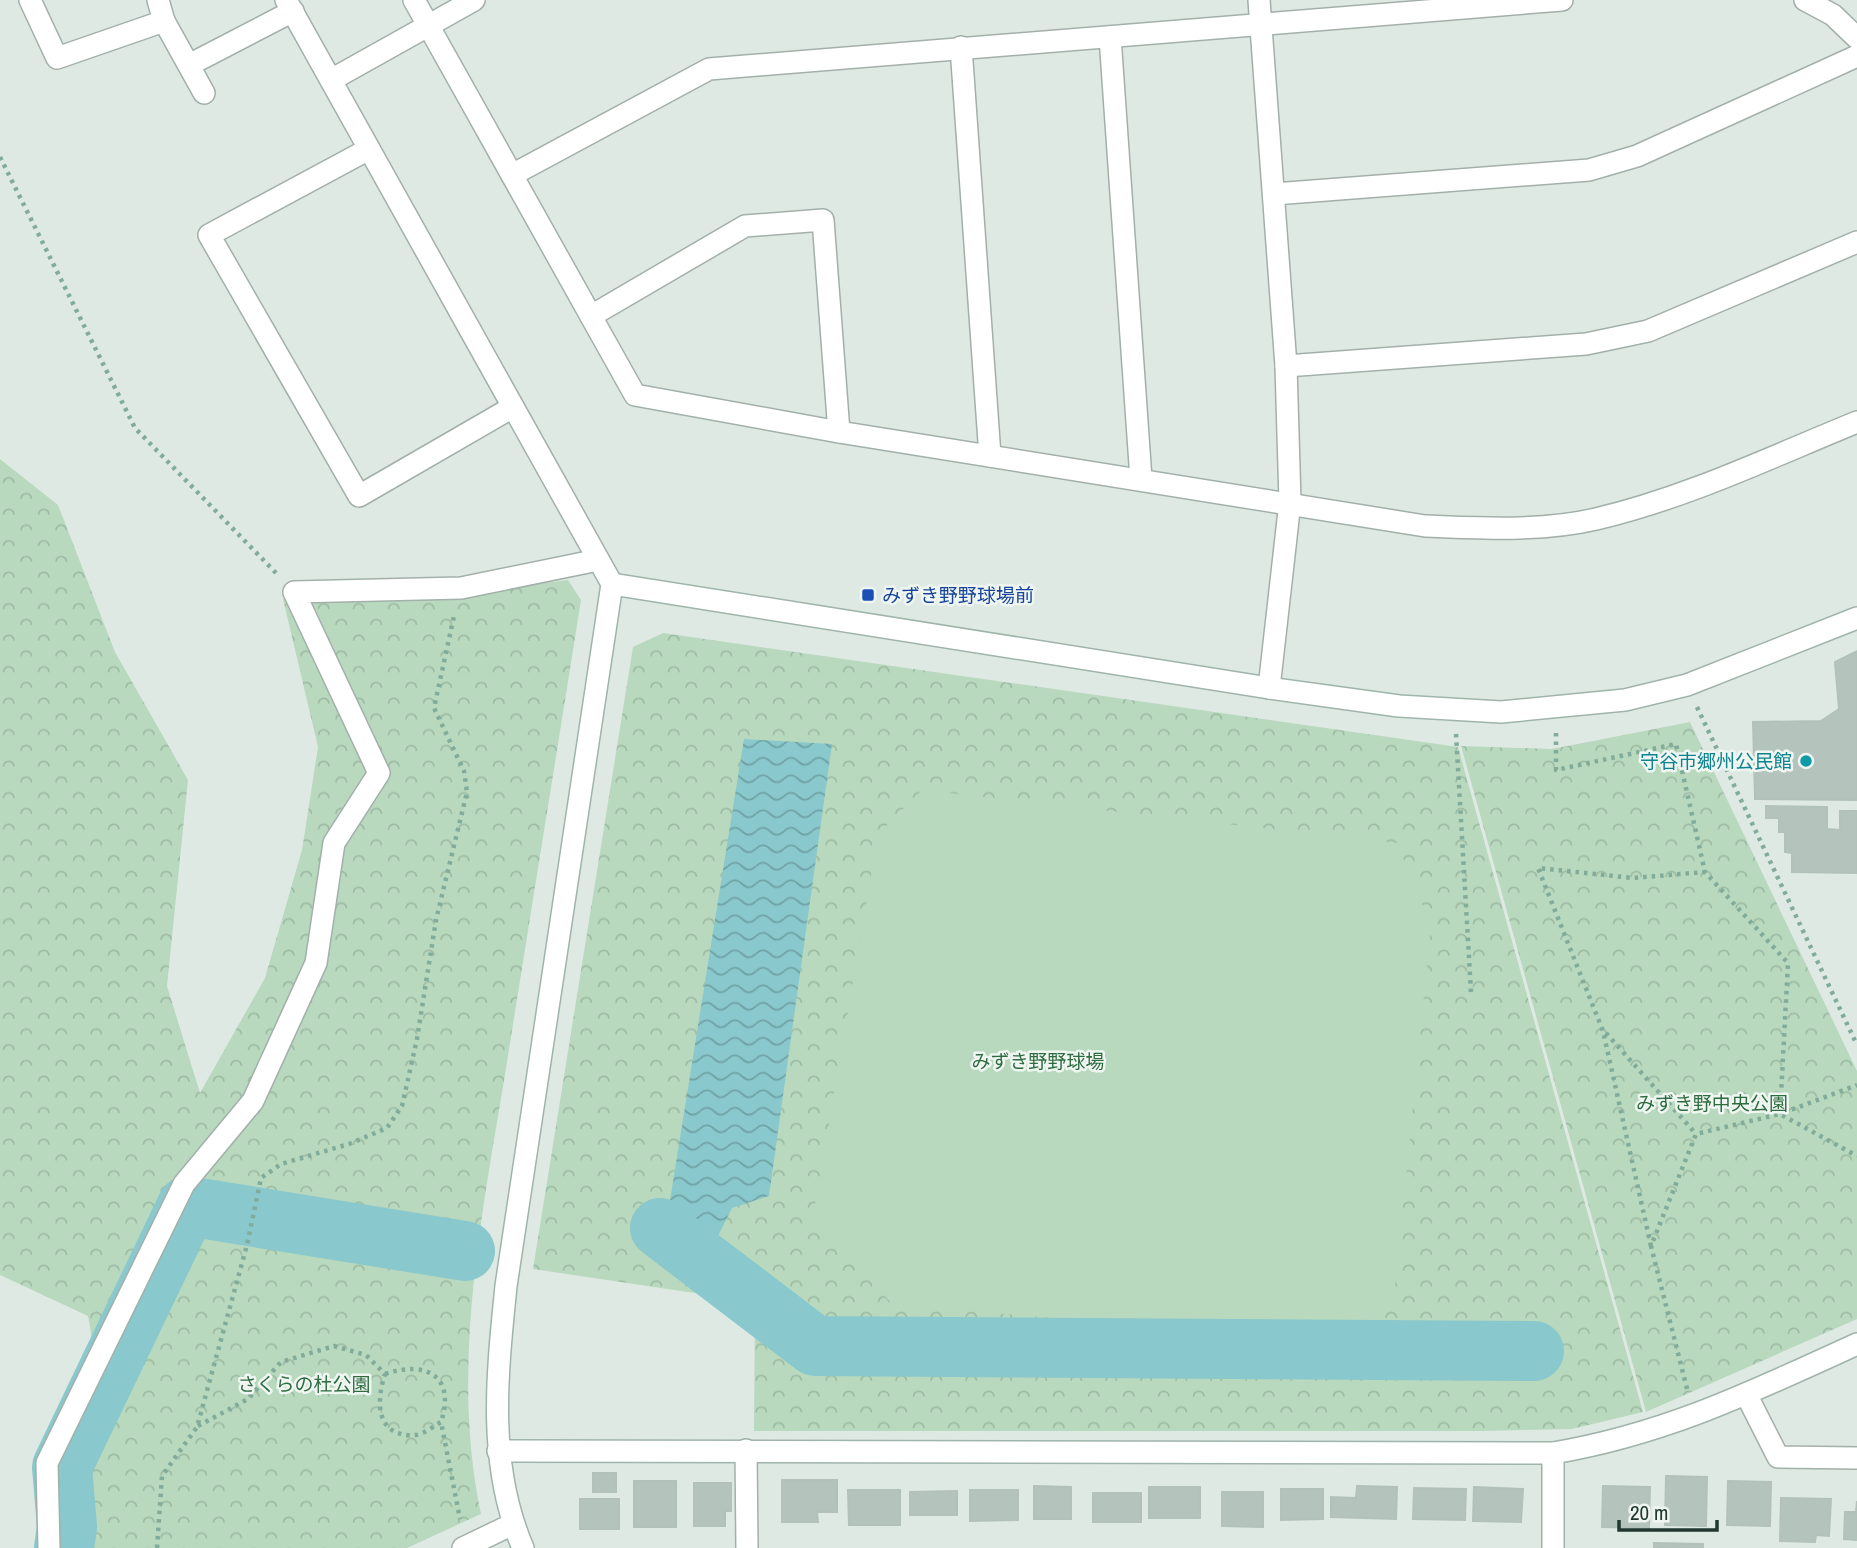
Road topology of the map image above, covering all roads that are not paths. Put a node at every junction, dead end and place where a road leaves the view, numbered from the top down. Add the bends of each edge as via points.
1 (30, 0) edge
2 (414, 0) edge
3 (474, 0) edge
4 (1259, 0) edge
5 (1562, 0) edge
6 (1805, 0) edge
7 (289, 6) edge
8 (161, 10) edge
9 (1261, 26) junction
10 (428, 27) junction
11 (1110, 37) junction
12 (1857, 38) edge
13 (961, 47) junction
14 (1857, 57) edge
15 (189, 65) junction
16 (331, 80) junction
17 (204, 93) dead end
18 (369, 149) junction
19 (512, 175) junction
20 (1274, 194) junction
21 (1857, 242) edge
22 (591, 316) junction
23 (1286, 366) junction
24 (513, 407) junction
25 (1857, 422) edge
26 (839, 432) junction
27 (990, 456) junction
28 (1140, 479) junction
29 (1290, 502) junction
30 (598, 560) junction
31 (612, 584) junction
32 (1857, 618) edge
33 (1269, 688) junction
34 (1857, 1344) edge
35 (1746, 1394) junction
36 (746, 1450) junction
37 (498, 1451) junction
38 (1553, 1453) junction
39 (1857, 1458) edge
40 (513, 1524) junction
41 (49, 1548) edge
42 (464, 1548) edge
43 (523, 1548) edge
44 (747, 1548) edge
45 (1553, 1548) edge

1 - 8 street via 57,58
2 - 10 street
3 - 10 street
4 - 9 street
5 - 9 street
6 - 12 street via 1833,15
7 - 15 street
7 - 16 street
8 - 15 street
9 - 11 street
9 - 20 street
10 - 16 street
10 - 19 street
11 - 13 street
11 - 28 street
13 - 19 street via 709,69
13 - 27 street
14 - 20 street via 1637,156 1589,170
15 - 17 street
16 - 18 street
18 - 24 street
18 - 24 street via 209,235 359,496
19 - 22 street
20 - 23 street
21 - 23 street via 1648,331 1586,344
22 - 26 street via 635,396
22 - 26 street via 745,226 823,220
23 - 29 street
24 - 30 street
25 - 29 street via 1664,500 1594,519 1511,529 1425,526
26 - 27 street
27 - 28 street
28 - 29 street
29 - 33 street
30 - 31 street
30 - 41 street via 461,588 294,592 379,774 334,843 316,963 253,1101 184,1184 47,1463
31 - 33 street
31 - 37 street via 506,1286 496,1400
32 - 33 street via 1687,685 1625,700 1501,712 1399,706
34 - 35 street
35 - 38 street via 1695,1417 1604,1444
35 - 39 street via 1778,1457
36 - 37 street
36 - 38 street
36 - 44 street
37 - 40 street
38 - 45 street
40 - 42 street
40 - 43 street

